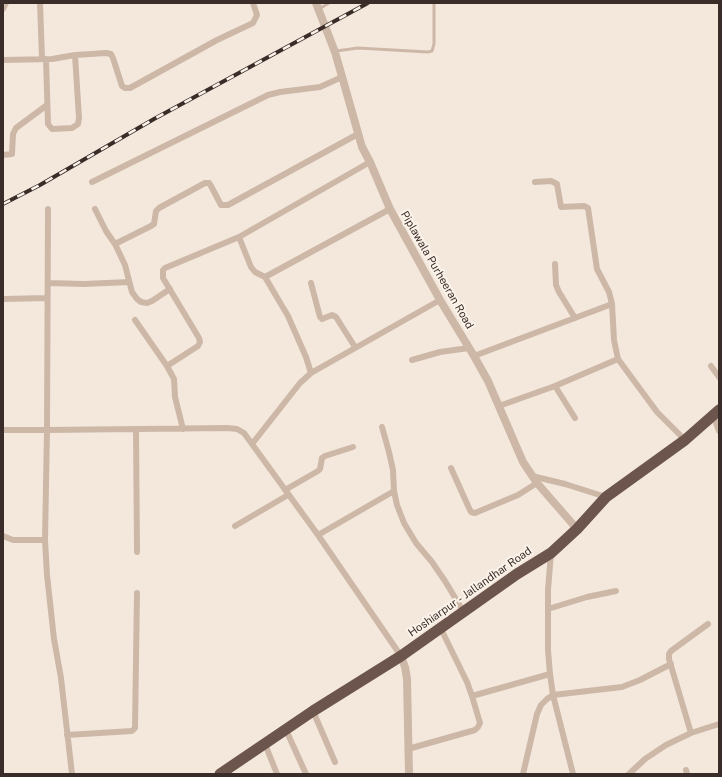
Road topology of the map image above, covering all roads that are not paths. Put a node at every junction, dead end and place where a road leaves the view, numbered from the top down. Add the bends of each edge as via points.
1 (6, 3) edge
2 (40, 3) edge
3 (253, 3) edge
4 (330, 3) edge
5 (434, 3) edge
6 (318, 6) edge
7 (3, 9) edge
8 (335, 52) junction
9 (75, 55) junction
10 (44, 59) junction
11 (3, 60) edge
12 (342, 77) junction
13 (47, 105) junction
14 (358, 134) junction
15 (3, 155) edge
16 (370, 162) junction
17 (92, 182) dead end
18 (535, 182) dead end
19 (390, 208) junction
20 (48, 209) dead end
21 (95, 209) dead end
22 (239, 237) junction
23 (115, 244) junction
24 (555, 264) dead end
25 (265, 277) junction
26 (129, 282) junction
27 (48, 283) junction
28 (310, 283) dead end
29 (170, 289) junction
30 (47, 298) junction
31 (3, 299) edge
32 (440, 300) junction
33 (612, 304) junction
34 (575, 318) junction
35 (135, 320) dead end
36 (356, 347) junction
37 (469, 348) junction
38 (474, 356) junction
39 (618, 359) junction
40 (412, 360) dead end
41 (167, 366) junction
42 (711, 366) dead end
43 (311, 373) junction
44 (719, 378) edge
45 (555, 386) junction
46 (499, 406) junction
47 (716, 413) edge
48 (575, 418) dead end
49 (382, 427) dead end
50 (136, 429) junction
51 (183, 429) junction
52 (3, 430) edge
53 (47, 430) junction
54 (719, 431) edge
55 (685, 440) junction
56 (252, 444) junction
57 (353, 447) dead end
58 (451, 468) dead end
59 (535, 479) junction
60 (394, 491) junction
61 (287, 493) junction
62 (606, 497) junction
63 (235, 526) dead end
64 (577, 529) junction
65 (318, 535) junction
66 (3, 536) edge
67 (45, 540) junction
68 (137, 552) dead end
69 (552, 553) junction
70 (616, 591) dead end
71 (137, 593) dead end
72 (548, 609) junction
73 (464, 611) junction
74 (708, 624) dead end
75 (441, 629) junction
76 (401, 656) junction
77 (671, 664) junction
78 (550, 674) junction
79 (553, 695) junction
80 (472, 696) junction
81 (313, 711) junction
82 (719, 724) edge
83 (286, 730) junction
84 (691, 733) junction
85 (67, 735) junction
86 (265, 744) junction
87 (408, 749) junction
88 (335, 762) dead end
89 (72, 774) edge
90 (220, 774) edge
91 (277, 774) edge
92 (306, 774) edge
93 (409, 774) edge
94 (523, 774) edge
95 (573, 774) edge
96 (629, 774) edge

1 - 7 street
2 - 10 street
3 - 9 street via 257,15 253,23 130,88 122,86 111,54
4 - 6 lane
5 - 8 lane via 432,51 348,48
6 - 8 street, Piplawala Purheeran Road
8 - 12 street, Piplawala Purheeran Road
9 - 10 street
9 - 13 street via 78,124 72,128 52,129 48,124
10 - 11 street
10 - 13 street
12 - 14 street, Piplawala Purheeran Road
12 - 17 street via 320,87 268,95
13 - 15 street via 14,131 12,154
14 - 16 street, Piplawala Purheeran Road
14 - 23 street via 228,205 221,205 211,186 205,183 159,208 154,224
16 - 19 street, Piplawala Purheeran Road
16 - 22 street
18 - 33 street via 555,182 561,207 588,208 597,269
19 - 25 street
19 - 32 street, Piplawala Purheeran Road
20 - 27 street
21 - 23 street
22 - 25 street via 251,267
22 - 29 street via 165,268 162,273
23 - 26 street
24 - 34 street via 556,285
25 - 43 street via 288,316
26 - 27 street
26 - 29 street via 132,292 141,302 152,301
27 - 30 street
28 - 36 street via 320,317 336,317
29 - 41 street via 200,342 198,346
30 - 31 street
30 - 53 street
32 - 36 street
32 - 37 street, Piplawala Purheeran Road
33 - 34 street
33 - 39 street
34 - 38 street
35 - 41 street
36 - 43 street
37 - 38 street, Piplawala Purheeran Road
37 - 40 street via 440,352
38 - 46 street, Piplawala Purheeran Road
39 - 45 street
39 - 55 street via 657,412
41 - 51 street via 175,382 175,396
42 - 44 street
43 - 56 street via 300,383
45 - 46 street
45 - 48 street
46 - 59 street, Piplawala Purheeran Road via 523,462
47 - 54 street
47 - 55 highway, Hoshiarpur - Jallandhar Road
49 - 60 street via 393,470
50 - 51 street
50 - 53 street
50 - 68 street
51 - 56 street via 237,429 244,433
52 - 53 street
53 - 67 street
55 - 62 highway, Hoshiarpur - Jallandhar Road
56 - 61 street
57 - 61 street via 322,458 318,471
58 - 59 street via 471,512 475,513 518,495
59 - 62 street via 565,484
59 - 64 street, Piplawala Purheeran Road
60 - 65 street
60 - 73 street via 404,523
61 - 63 street
61 - 65 street
62 - 64 highway, Hoshiarpur - Jallandhar Road
64 - 69 highway, Hoshiarpur - Jallandhar Road
65 - 76 street
66 - 67 street via 13,540
67 - 85 street via 49,603 62,678
69 - 72 street
69 - 73 highway, Hoshiarpur - Jallandhar Road
70 - 72 street
71 - 85 street via 135,728 132,731
72 - 78 street
73 - 75 highway, Hoshiarpur - Jallandhar Road
74 - 77 street via 671,651
75 - 76 highway, Hoshiarpur - Jallandhar Road
75 - 80 street
76 - 81 highway, Hoshiarpur - Jallandhar Road
76 - 87 street via 407,679
77 - 79 street via 622,687
77 - 84 street
78 - 79 street
78 - 80 street
79 - 94 street via 547,699 537,714
79 - 95 street
80 - 87 street via 480,723 475,730
81 - 83 highway, Hoshiarpur - Jallandhar Road
81 - 88 street
82 - 84 street
83 - 86 highway, Hoshiarpur - Jallandhar Road
83 - 92 street
84 - 96 street via 666,745
85 - 89 street
86 - 90 highway, Hoshiarpur - Jallandhar Road
86 - 91 street
87 - 93 street

